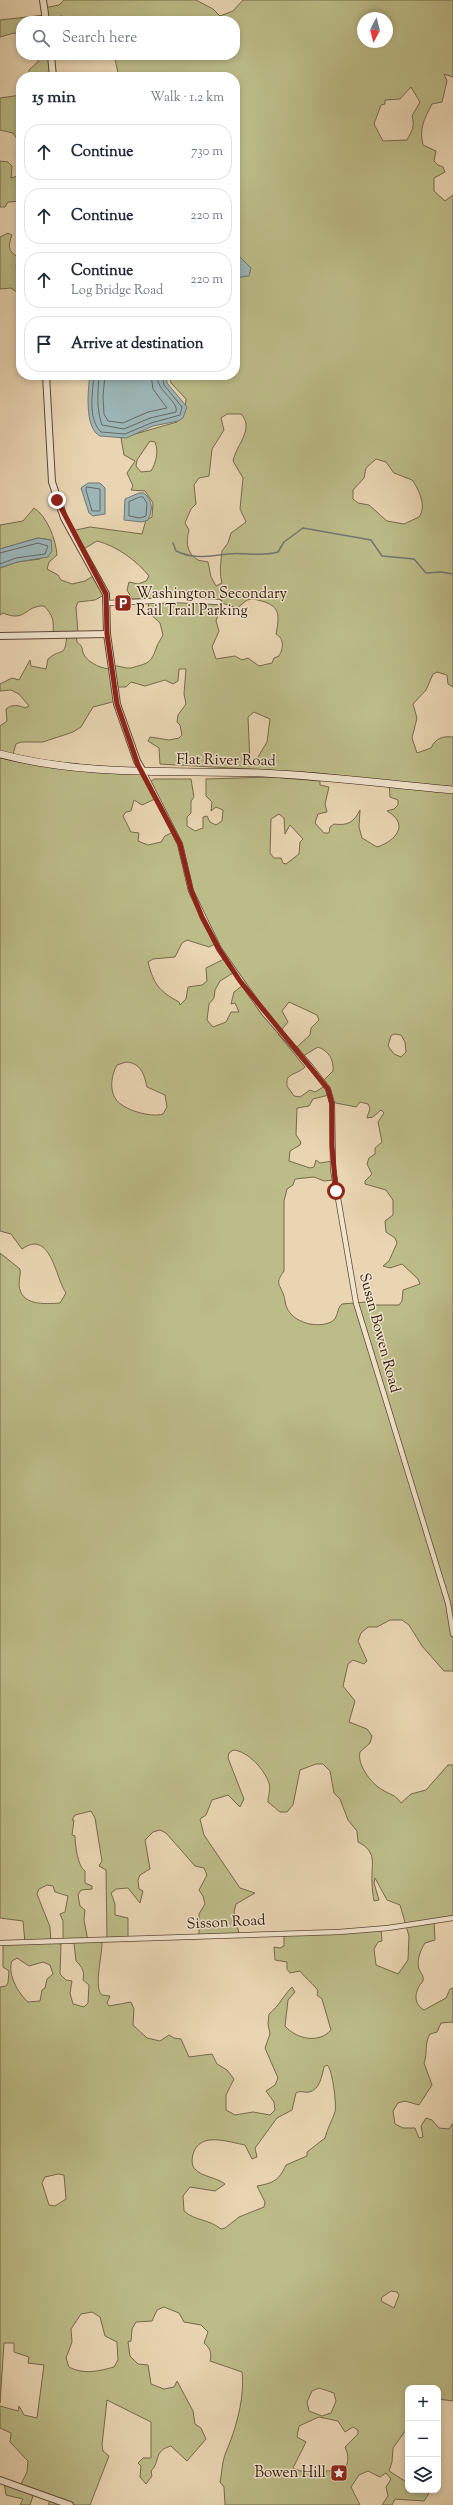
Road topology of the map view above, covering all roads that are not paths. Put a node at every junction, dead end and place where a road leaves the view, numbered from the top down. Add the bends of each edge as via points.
1 (43, 0) edge
2 (45, 16) edge
3 (51, 60) edge
4 (53, 72) edge
5 (46, 380) edge
6 (218, 602) dead end
7 (107, 603) junction
8 (107, 634) junction
9 (0, 636) edge
10 (0, 754) edge
11 (144, 773) junction
12 (453, 790) edge
13 (453, 1634) edge
14 (453, 1918) edge
15 (0, 1944) edge
16 (0, 2480) edge
17 (70, 2505) edge

1 - 2 street
3 - 4 street
5 - 7 street via 50,469 57,500 106,594
6 - 7 street via 175,600
7 - 8 street
8 - 9 street
8 - 11 street via 117,704 137,761
10 - 11 main road, Flat River Road via 55,766
11 - 12 main road, Flat River Road via 261,773
11 - 13 street, Susan Bowen Road via 180,844 191,890 219,949 264,1013 328,1089 332,1104 333,1169 356,1303 448,1603
14 - 15 street, Sisson Road via 371,1930 338,1932
16 - 17 street

